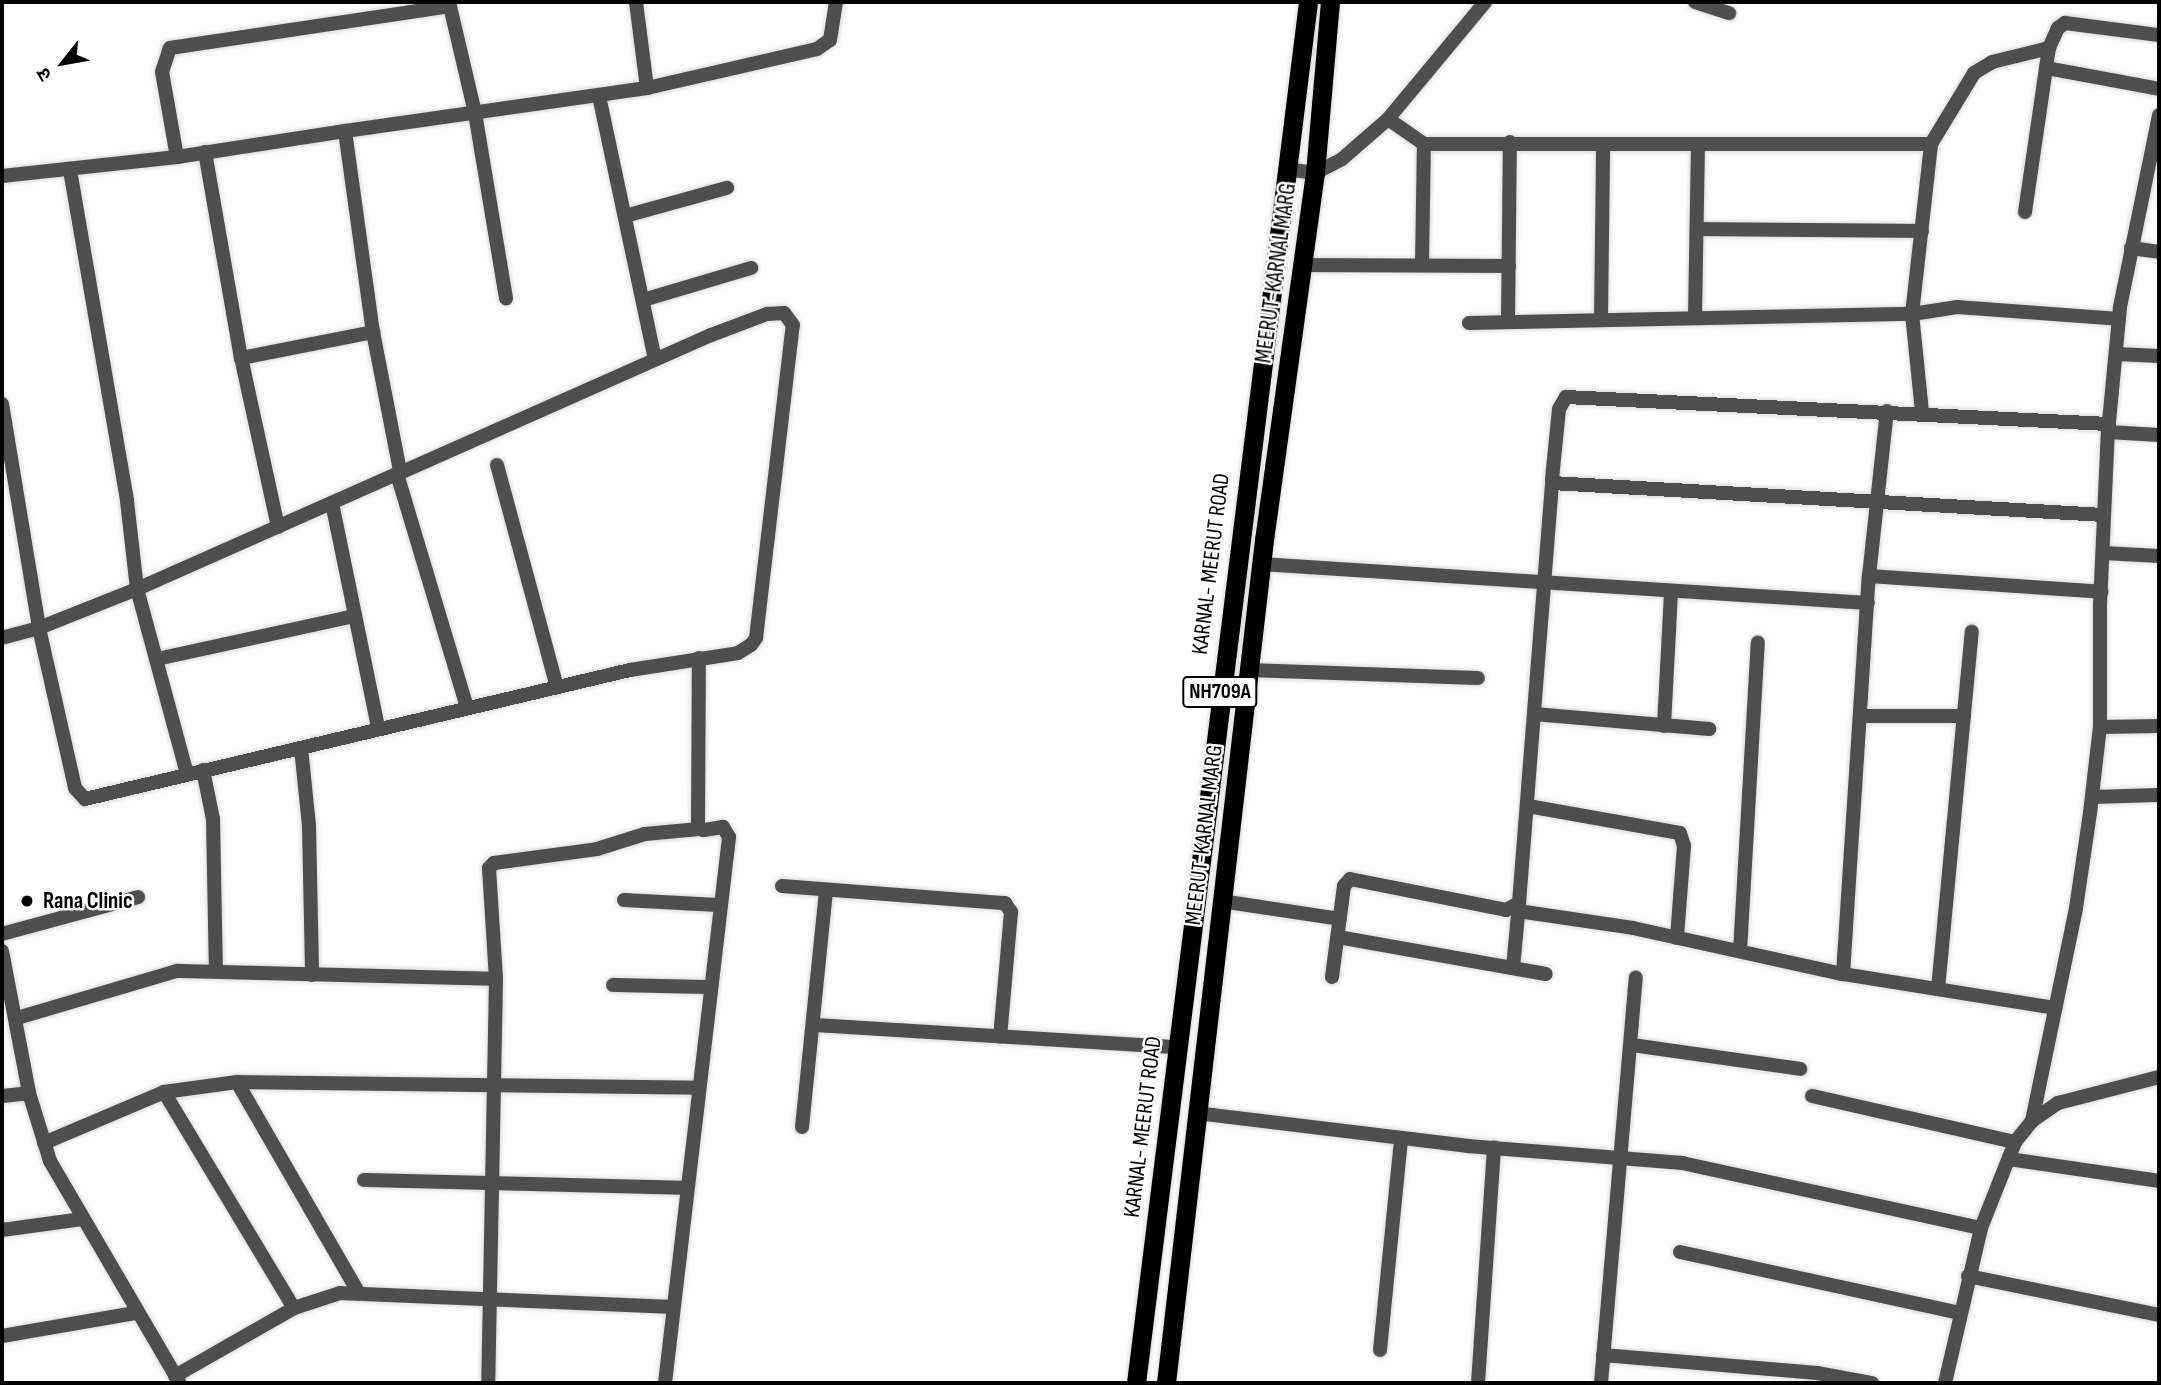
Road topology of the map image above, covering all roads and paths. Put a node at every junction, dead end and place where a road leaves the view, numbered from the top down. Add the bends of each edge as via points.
1 (636, 2) edge
2 (836, 2) edge
3 (1308, 2) edge
4 (1330, 2) edge
5 (1485, 2) edge
6 (1695, 2) edge
7 (450, 4) edge
8 (1729, 13) dead end
9 (2159, 35) edge
10 (2049, 48) junction
11 (2046, 68) junction
12 (647, 88) junction
13 (2159, 89) edge
14 (598, 96) junction
15 (474, 113) junction
16 (1388, 119) junction
17 (2159, 122) edge
18 (345, 131) junction
19 (1510, 142) junction
20 (1424, 144) junction
21 (1603, 144) junction
22 (1931, 144) junction
23 (1698, 146) junction
24 (205, 152) junction
25 (177, 157) junction
26 (1286, 169) junction
27 (70, 170) junction
28 (1315, 173) junction
29 (2, 176) edge
30 (727, 188) dead end
31 (2025, 212) dead end
32 (625, 216) junction
33 (1697, 229) junction
34 (1922, 231) junction
35 (2131, 248) junction
36 (2159, 252) edge
37 (1303, 265) junction
38 (1422, 265) junction
39 (1509, 265) junction
40 (751, 268) dead end
41 (506, 298) dead end
42 (643, 300) junction
43 (1912, 314) junction
44 (1695, 316) junction
45 (1601, 319) junction
46 (2119, 319) junction
47 (1508, 322) junction
48 (1469, 323) dead end
49 (373, 332) junction
50 (2116, 354) junction
51 (2159, 356) edge
52 (240, 358) junction
53 (655, 359) junction
54 (2, 404) edge
55 (1887, 411) junction
56 (1922, 412) junction
57 (2108, 428) junction
58 (2159, 435) edge
59 (497, 465) dead end
60 (399, 472) junction
61 (1552, 484) junction
62 (1877, 500) junction
63 (331, 503) junction
64 (2104, 514) junction
65 (278, 527) junction
66 (2104, 553) junction
67 (2159, 556) edge
68 (1261, 565) junction
69 (1869, 576) junction
70 (1544, 584) junction
71 (137, 589) junction
72 (1671, 591) junction
73 (2101, 592) junction
74 (1868, 603) junction
75 (355, 616) junction
76 (39, 628) junction
77 (1972, 632) dead end
78 (2, 638) edge
79 (1758, 643) dead end
80 (699, 658) junction
81 (157, 659) junction
82 (1248, 670) junction
83 (1478, 678) dead end
84 (557, 687) junction
85 (467, 708) junction
86 (1534, 714) junction
87 (1860, 716) junction
88 (1964, 716) junction
89 (1664, 726) junction
90 (2159, 726) edge
91 (2100, 727) junction
92 (378, 728) junction
93 (1709, 729) dead end
94 (301, 748) junction
95 (204, 770) junction
96 (187, 774) junction
97 (2159, 795) edge
98 (2092, 797) junction
99 (1528, 806) junction
100 (699, 829) junction
101 (782, 887) dead end
102 (826, 890) junction
103 (138, 897) dead end
104 (624, 900) dead end
105 (1221, 901) junction
106 (718, 905) junction
107 (1519, 907) junction
108 (1340, 919) junction
109 (2, 934) edge
110 (1338, 937) junction
111 (1677, 938) junction
112 (2, 951) edge
113 (1740, 951) junction
114 (4, 966) edge
115 (1513, 968) junction
116 (216, 971) junction
117 (1546, 974) dead end
118 (1843, 974) junction
119 (312, 975) junction
120 (1332, 977) dead end
121 (1636, 978) dead end
122 (496, 979) junction
123 (613, 985) dead end
124 (709, 987) junction
125 (1938, 989) junction
126 (2055, 1008) junction
127 (17, 1018) junction
128 (814, 1025) junction
129 (1000, 1037) junction
130 (1632, 1045) junction
131 (1178, 1047) junction
132 (1800, 1069) dead end
133 (2159, 1077) edge
134 (237, 1082) junction
135 (492, 1084) junction
136 (697, 1088) junction
137 (164, 1092) junction
138 (29, 1093) junction
139 (1812, 1096) dead end
140 (2, 1097) edge
141 (1196, 1113) junction
142 (2032, 1121) junction
143 (802, 1127) dead end
144 (1401, 1138) junction
145 (2015, 1142) junction
146 (44, 1143) junction
147 (1494, 1148) junction
148 (1620, 1158) junction
149 (2009, 1159) junction
150 (364, 1180) dead end
151 (2159, 1181) edge
152 (491, 1183) junction
153 (685, 1188) junction
154 (82, 1219) junction
155 (1981, 1228) junction
156 (2, 1230) edge
157 (1680, 1252) dead end
158 (1968, 1276) junction
159 (358, 1292) junction
160 (488, 1297) junction
161 (673, 1307) junction
162 (293, 1308) junction
163 (135, 1312) junction
164 (1959, 1313) junction
165 (2159, 1315) edge
166 (2, 1336) edge
167 (1380, 1350) dead end
168 (1603, 1355) junction
169 (178, 1380) edge
170 (488, 1383) edge
171 (666, 1383) edge
172 (1136, 1383) edge
173 (1166, 1383) edge
174 (1478, 1383) edge
175 (1601, 1383) edge
176 (1872, 1383) edge
177 (1948, 1383) edge

1 - 12 street
2 - 12 street via 830,40 817,49
3 - 26 highway, KARNAL- MEERUT ROAD / NH709A
4 - 28 highway, MEERUT-KARNAL MARG / NH709A
5 - 16 street
6 - 8 street
7 - 15 street
7 - 25 street via 170,48 162,72
9 - 10 street via 2074,22 2058,28
10 - 11 street
10 - 22 street via 1981,67
11 - 13 street
11 - 31 street
12 - 14 street
14 - 15 street
14 - 32 street
15 - 18 street
15 - 41 street
16 - 20 street
16 - 28 street via 1342,159
17 - 35 street
18 - 24 street
18 - 49 street
19 - 20 street
19 - 21 street
19 - 39 street
20 - 38 street
21 - 23 street
21 - 45 street
22 - 23 street
22 - 34 street
23 - 33 street
24 - 25 street
24 - 52 street
25 - 27 street
26 - 28 street
26 - 131 highway, KARNAL- MEERUT ROAD / NH709A
27 - 29 street
27 - 71 street via 127,501
28 - 37 highway, MEERUT-KARNAL MARG / NH709A
30 - 32 street
32 - 42 street
33 - 34 street
33 - 44 street
34 - 43 street
35 - 36 street
35 - 46 street
37 - 38 street
37 - 68 highway, MEERUT-KARNAL MARG / NH709A
38 - 39 street
39 - 47 street
40 - 42 street
42 - 53 street
43 - 44 street
43 - 46 street via 1958,307
43 - 56 street
44 - 45 street
45 - 47 street
46 - 50 street
47 - 48 street
49 - 52 street
49 - 60 street
50 - 51 street
50 - 57 street
52 - 65 street
53 - 60 street
53 - 80 street via 767,314 784,313 793,326 756,638 738,653
54 - 76 street
55 - 56 street
55 - 61 street via 1573,396 1562,401 1559,409
55 - 62 street
56 - 57 street
57 - 58 street
57 - 64 street
59 - 84 street
60 - 63 street
60 - 85 street
61 - 62 street
61 - 70 street
62 - 64 street
62 - 69 street
63 - 65 street
63 - 75 street
64 - 66 street
65 - 71 street
66 - 67 street
66 - 73 street
68 - 70 street
68 - 82 highway, MEERUT-KARNAL MARG / NH709A
69 - 73 street
69 - 74 street
70 - 72 street
70 - 86 street
71 - 76 street
71 - 81 street
72 - 74 street
72 - 89 street
73 - 91 street
74 - 87 street
75 - 81 street
75 - 92 street
76 - 78 street
76 - 96 street via 79,796 94,798
77 - 88 street
79 - 113 street
80 - 84 street
80 - 100 street
81 - 96 street
82 - 83 street
82 - 105 highway, MEERUT-KARNAL MARG / NH709A
84 - 85 street
85 - 92 street
86 - 89 street
86 - 99 street
87 - 88 street
87 - 118 street
88 - 125 street
89 - 93 street
90 - 91 street
91 - 98 street
92 - 94 street
94 - 95 street
94 - 119 street via 309,826
95 - 96 street
95 - 116 street via 213,819
97 - 98 street
98 - 126 street
99 - 107 street
99 - 111 street via 1679,833 1684,846
100 - 106 street via 727,830
100 - 122 street via 645,834 597,849 494,863 489,868
101 - 102 street
102 - 128 street
102 - 129 street via 1005,903 1011,912
103 - 109 street
104 - 106 street
105 - 108 street
105 - 141 highway, MEERUT-KARNAL MARG / NH709A
106 - 124 street
107 - 108 street via 1506,910 1356,879 1344,887
107 - 111 street
107 - 115 street
108 - 110 street
110 - 115 street
110 - 120 street
111 - 113 street
112 - 114 street
113 - 118 street
114 - 127 street
115 - 117 street
116 - 119 street
116 - 127 street via 152,975
118 - 125 street
119 - 122 street
121 - 130 street
122 - 135 street
123 - 124 street
124 - 136 street
125 - 126 street
126 - 142 street
127 - 138 street
128 - 129 street
128 - 143 street
129 - 131 street
130 - 132 street
130 - 148 street
131 - 172 highway, KARNAL- MEERUT ROAD / NH709A
133 - 142 street via 2058,1103
134 - 135 street
134 - 137 street
134 - 159 street
135 - 136 street
135 - 152 street
136 - 153 street
137 - 146 street
137 - 162 street
138 - 140 street
138 - 146 street
139 - 145 street
141 - 144 street
141 - 173 highway, MEERUT-KARNAL MARG / NH709A
142 - 145 street
144 - 147 street
144 - 167 street
145 - 149 street
146 - 154 street
147 - 148 street
147 - 174 street
148 - 155 street via 1728,1171
148 - 168 street
149 - 151 street
149 - 155 street
150 - 152 street
152 - 153 street
152 - 160 street
153 - 161 street
154 - 156 street
154 - 163 street
155 - 158 street
157 - 164 street
158 - 164 street
158 - 165 street
159 - 160 street
159 - 162 street
160 - 161 street
160 - 170 street
161 - 171 street
162 - 169 street
163 - 166 street
163 - 169 street
164 - 177 street
168 - 175 street
168 - 176 street via 1817,1373

